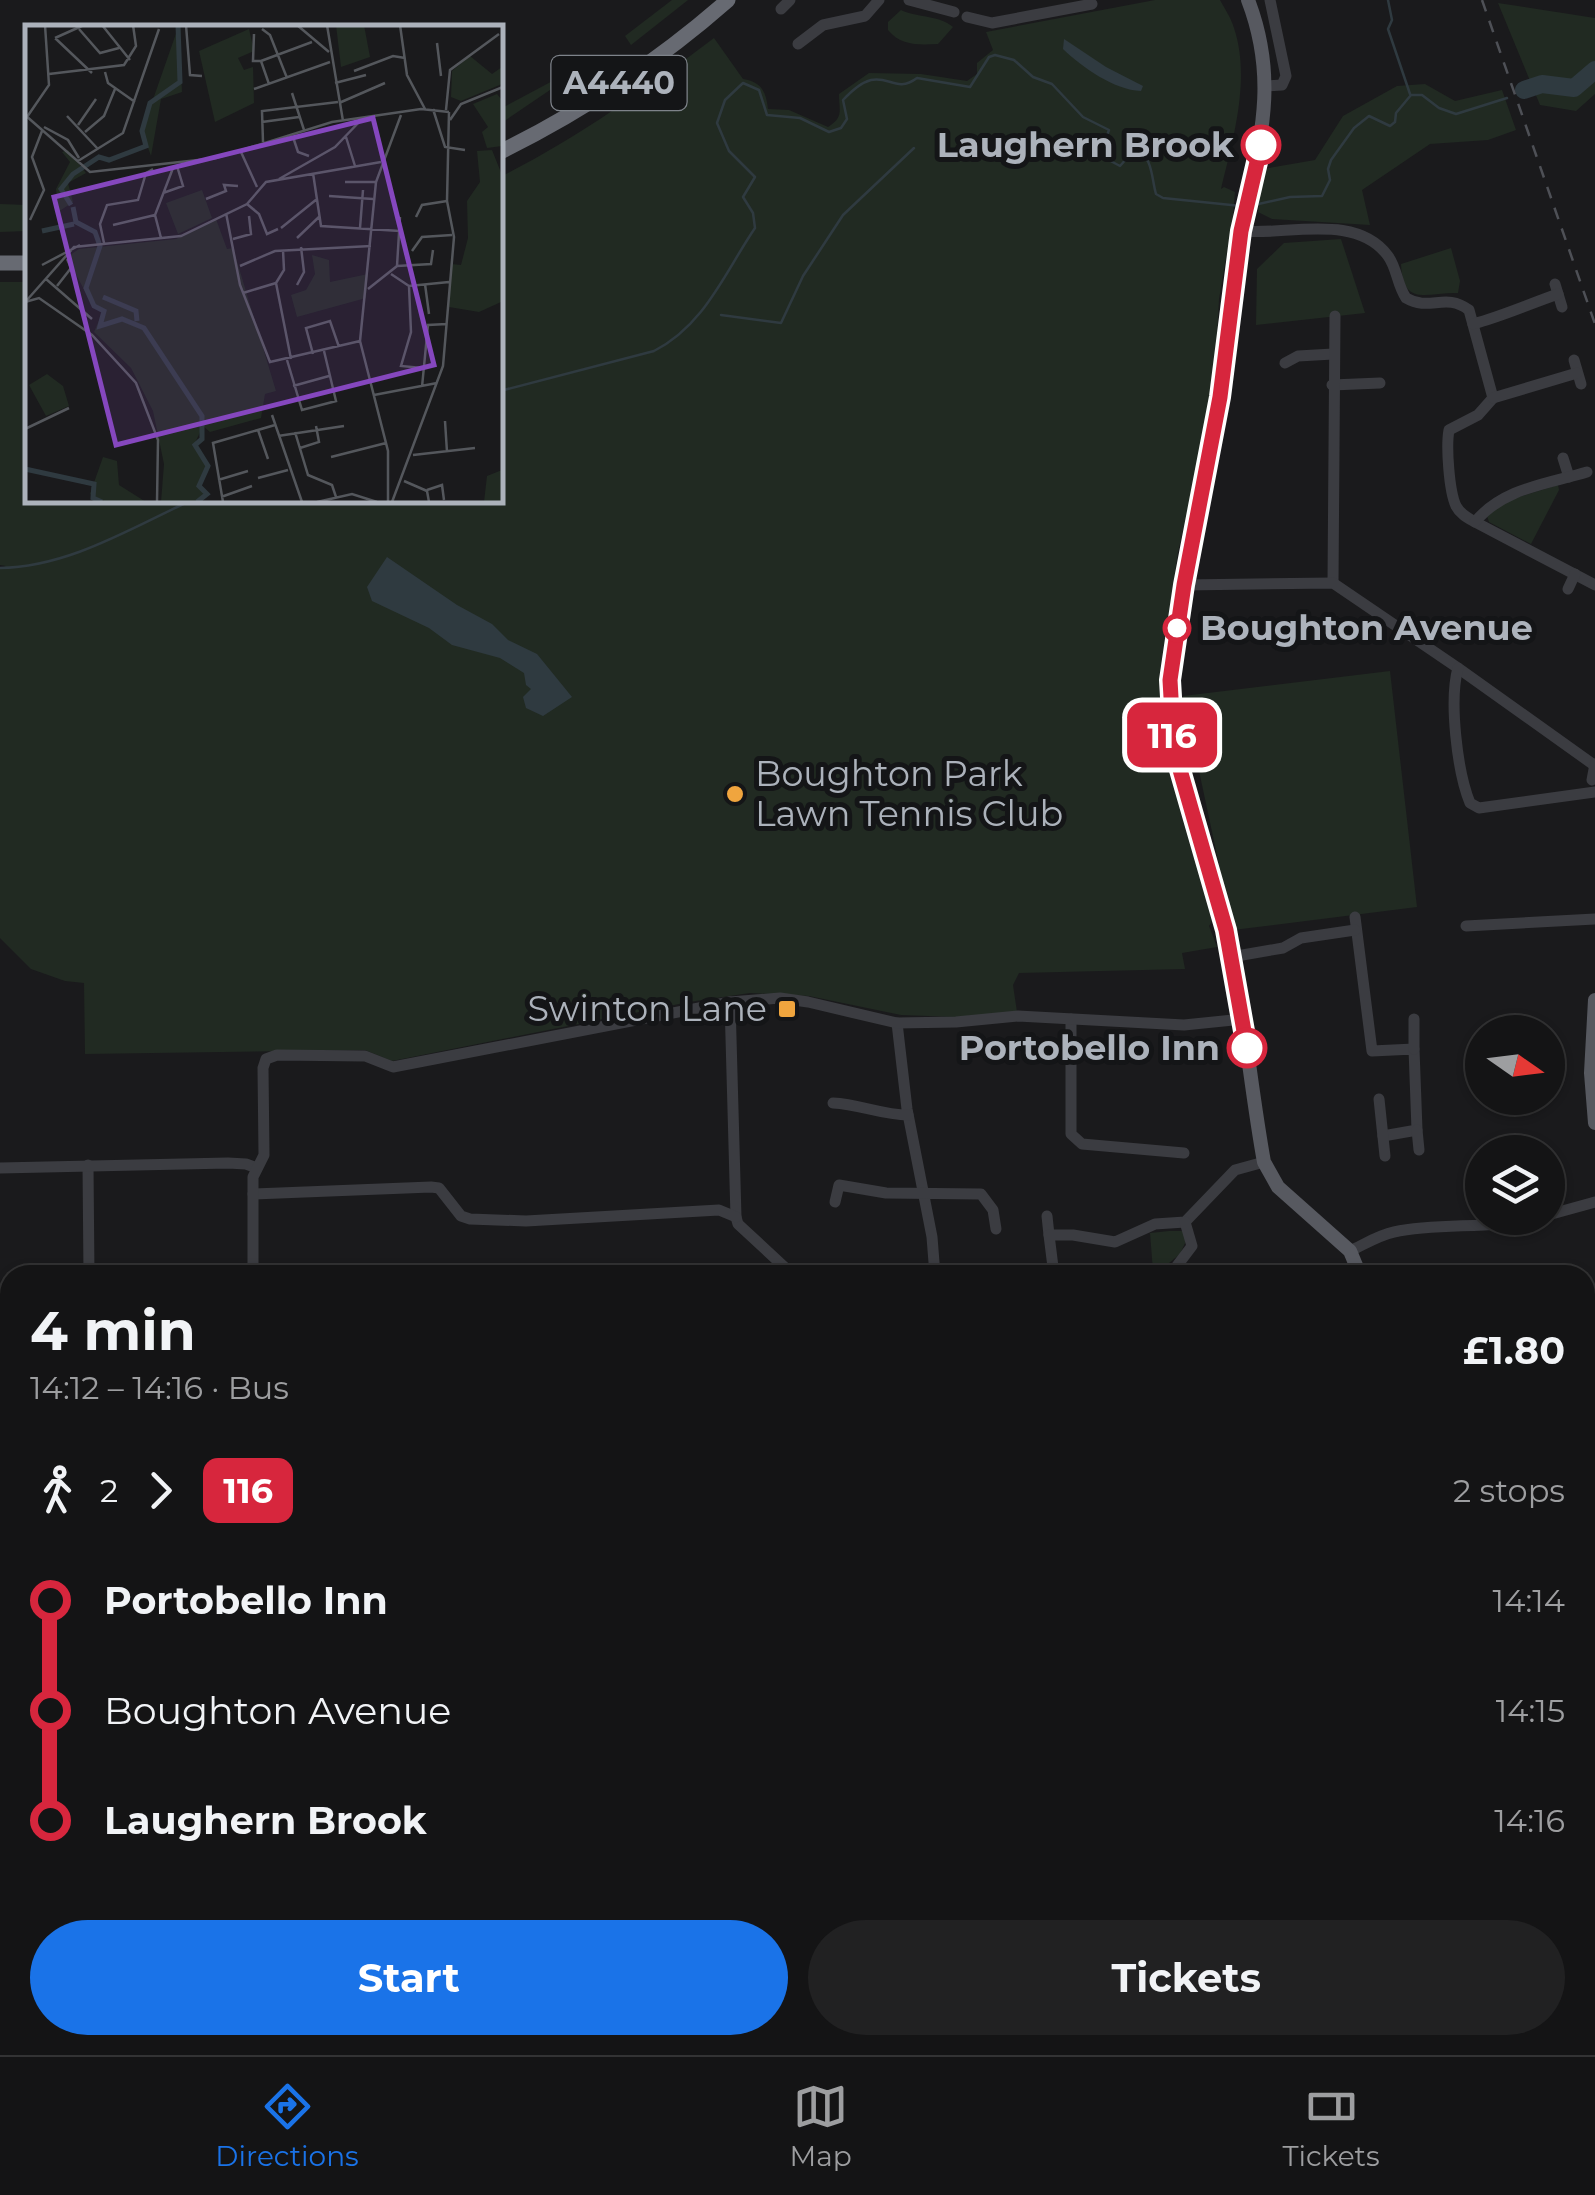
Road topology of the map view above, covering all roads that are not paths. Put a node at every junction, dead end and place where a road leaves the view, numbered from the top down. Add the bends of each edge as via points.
1 (728, 0) edge
2 (880, 0) edge
3 (909, 0) edge
4 (1248, 0) edge
5 (1270, 0) edge
6 (1092, 4) dead end
7 (1041, 7) edge
8 (798, 44) dead end
9 (1266, 86) junction
10 (502, 151) edge
11 (1242, 224) junction
12 (1558, 295) dead end
13 (1334, 316) dead end
14 (1474, 324) junction
15 (1333, 354) junction
16 (1285, 363) dead end
17 (1577, 372) dead end
18 (1380, 383) dead end
19 (1332, 385) junction
20 (1492, 398) junction
21 (1563, 458) dead end
22 (1587, 472) dead end
23 (1569, 477) junction
24 (1475, 522) junction
25 (1576, 574) junction
26 (1333, 584) junction
27 (1184, 585) junction
28 (1595, 585) edge
29 (1568, 590) dead end
30 (1458, 668) junction
31 (1594, 764) edge
32 (1593, 786) edge
33 (1595, 919) edge
34 (1466, 926) dead end
35 (1232, 957) junction
36 (1595, 1000) edge
37 (730, 1002) junction
38 (1071, 1019) junction
39 (1242, 1019) junction
40 (1414, 1019) dead end
41 (897, 1023) junction
42 (1414, 1049) junction
43 (1379, 1099) dead end
44 (833, 1104) dead end
45 (908, 1116) junction
46 (1595, 1123) edge
47 (1417, 1130) junction
48 (1383, 1136) junction
49 (1419, 1150) dead end
50 (1184, 1153) dead end
51 (1385, 1156) dead end
52 (1264, 1162) junction
53 (88, 1166) junction
54 (0, 1168) edge
55 (257, 1168) junction
56 (921, 1192) junction
57 (253, 1194) junction
58 (836, 1202) dead end
59 (1595, 1202) edge
60 (1565, 1210) edge
61 (1046, 1216) dead end
62 (736, 1217) junction
63 (1185, 1222) junction
64 (1465, 1224) edge
65 (996, 1229) dead end
66 (1049, 1236) junction
67 (1350, 1250) junction
68 (90, 1265) edge
69 (253, 1265) edge
70 (782, 1265) edge
71 (934, 1265) edge
72 (1053, 1265) edge
73 (1178, 1265) edge
74 (1356, 1265) edge

1 - 10 highway, A4440 via 609,90
2 - 8 street via 866,16 823,25
3 - 7 street via 992,23
4 - 9 main road
5 - 9 street via 1286,76 1282,85
6 - 7 street
9 - 11 main road via 1261,144
11 - 14 street via 1258,233 1300,227 1363,236 1392,260 1406,298 1422,305 1452,301 1468,310
11 - 27 main road via 1220,397
12 - 14 street
13 - 15 street
14 - 20 street
15 - 16 street
15 - 19 street
17 - 20 street
18 - 19 street
19 - 26 street
20 - 24 street via 1478,415 1454,424 1447,442 1454,503
21 - 23 street
22 - 23 street
23 - 24 street via 1508,494
24 - 25 street
25 - 28 street
25 - 29 street
26 - 27 street
26 - 30 street
27 - 35 main road via 1170,680 1174,749
30 - 31 street
30 - 32 street via 1453,685 1470,803 1480,808
31 - 32 street
33 - 34 street
35 - 39 main road
35 - 42 street via 1355,924 1372,1051
36 - 46 main road
37 - 41 street via 780,998
37 - 55 street via 393,1067 365,1056 277,1055 263,1068 264,1154
37 - 62 street
38 - 39 street
38 - 41 street
38 - 50 street via 1075,1139
39 - 52 main road
40 - 42 street
41 - 45 street
42 - 47 street
43 - 48 street
44 - 45 street
45 - 56 street
47 - 48 street
47 - 49 street
48 - 51 street
52 - 63 street via 1235,1170
52 - 67 main road via 1278,1187
53 - 54 street
53 - 55 street
53 - 68 street
55 - 57 street
56 - 58 street via 839,1185
56 - 65 street via 981,1194 994,1210
56 - 71 street
57 - 62 street via 431,1186 461,1216 489,1220 719,1210
57 - 69 street
59 - 60 street
61 - 66 street
62 - 70 street
63 - 66 street via 1154,1224 1114,1242
63 - 73 street via 1192,1246
64 - 67 street via 1390,1233
66 - 72 street
67 - 74 main road

